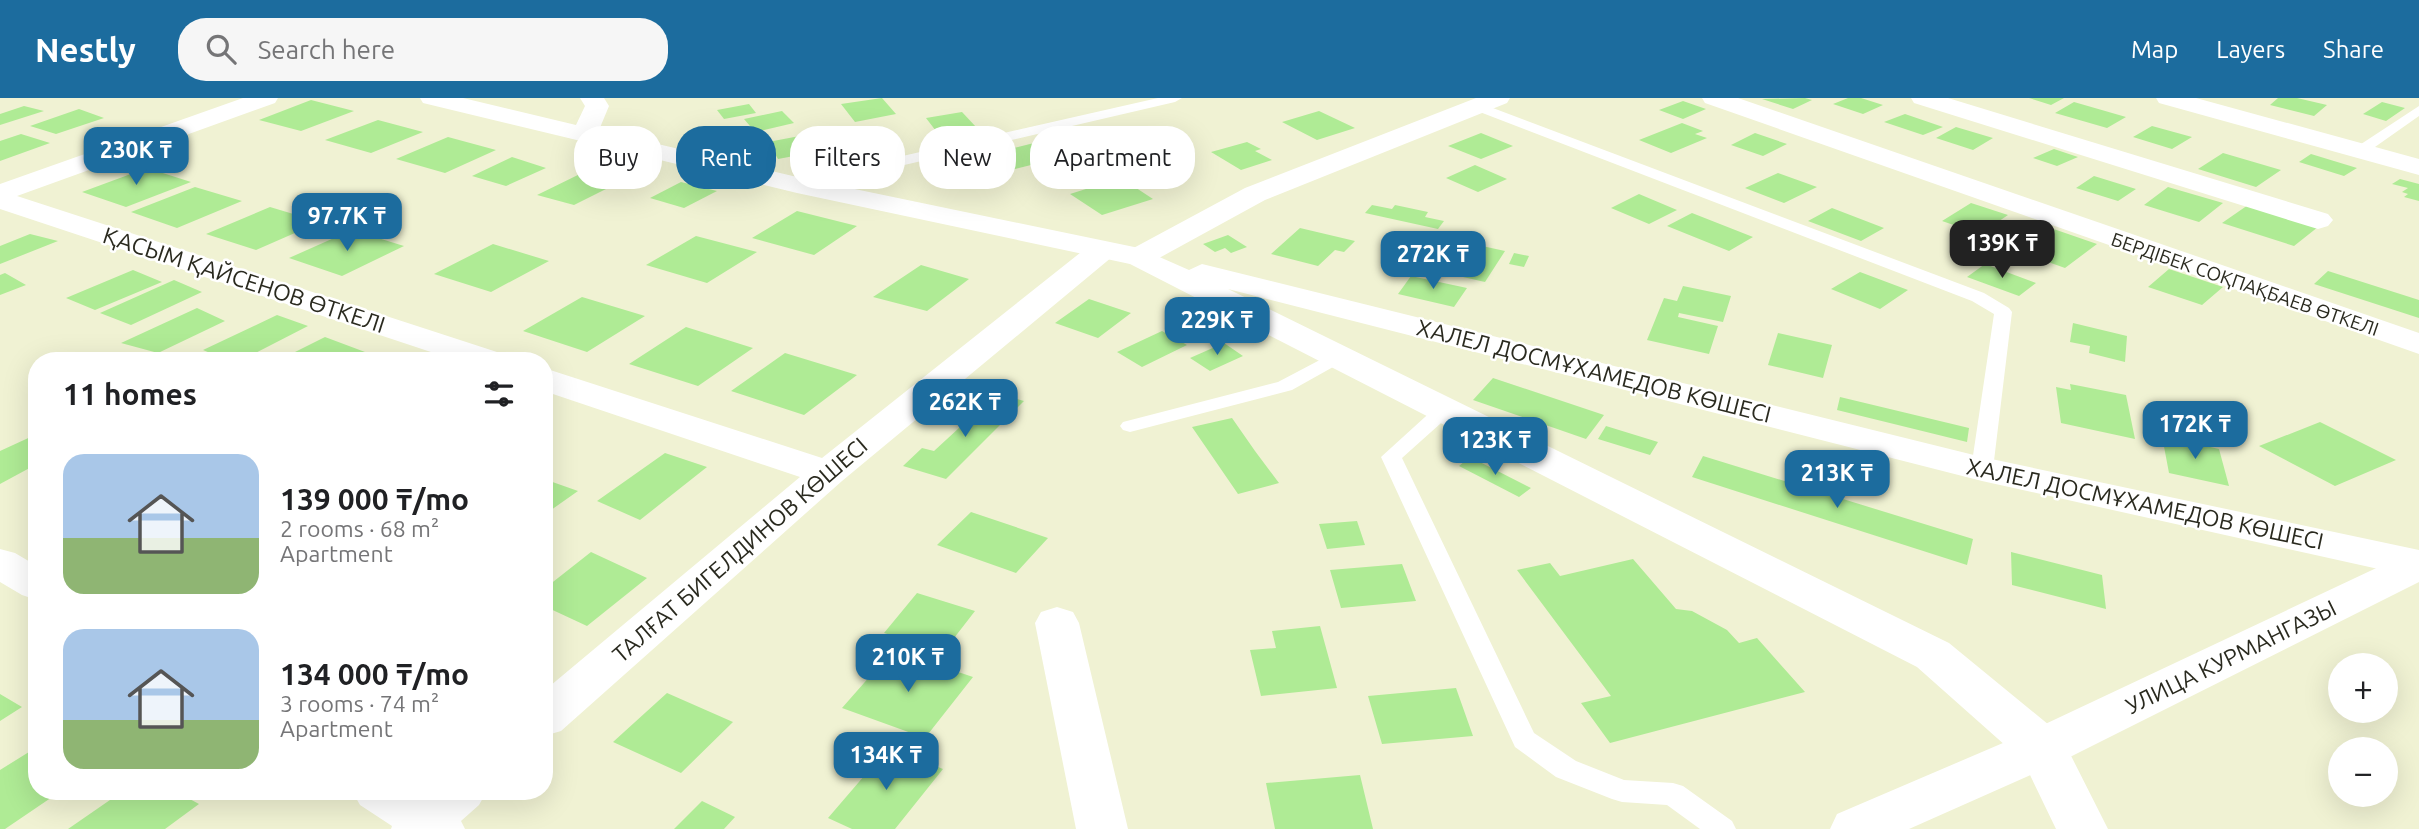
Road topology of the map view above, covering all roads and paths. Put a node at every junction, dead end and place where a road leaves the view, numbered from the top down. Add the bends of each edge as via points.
1 (266, 98) edge
2 (432, 98) edge
3 (592, 98) edge
4 (1175, 98) edge
5 (1714, 98) edge
6 (1923, 98) edge
7 (2168, 98) edge
8 (1488, 102) edge
9 (2419, 110) edge
10 (588, 126) edge
11 (574, 131) edge
12 (2360, 151) junction
13 (662, 153) edge
14 (905, 160) edge
15 (2419, 167) edge
16 (790, 183) edge
17 (815, 189) edge
18 (0, 193) edge
19 (0, 200) edge
20 (2318, 220) dead end
21 (1101, 251) junction
22 (1139, 257) junction
23 (2419, 344) edge
24 (464, 352) edge
25 (1335, 358) junction
26 (553, 382) edge
27 (1443, 411) junction
28 (1130, 426) dead end
29 (1982, 469) junction
30 (828, 472) junction
31 (0, 563) edge
32 (2419, 564) edge
33 (28, 580) edge
34 (1058, 623) dead end
35 (553, 711) edge
36 (2042, 748) junction
37 (398, 800) edge
38 (436, 817) edge
39 (1102, 829) edge
40 (1722, 829) edge
41 (1856, 829) edge
42 (2082, 829) edge

1 - 18 street
2 - 11 street, ХАЛЕЛ ДОСМҰХАМЕДОВ КӨШЕСІ
3 - 10 street via 597,106
4 - 14 lane
5 - 23 street, БЕРДІБЕК СОҚПАҚБАЕВ ӨТКЕЛІ
6 - 20 street
7 - 12 street
8 - 22 street via 1255,194
8 - 29 lane via 1978,297 2003,312
9 - 12 lane
12 - 15 street
13 - 16 street, ХАЛЕЛ ДОСМҰХАМЕДОВ КӨШЕСІ
17 - 21 street, ХАЛЕЛ ДОСМҰХАМЕДОВ КӨШЕСІ
19 - 24 street, ҚАСЫМ ҚАЙСЕНОВ ӨТКЕЛІ
21 - 22 street, ХАЛЕЛ ДОСМҰХАМЕДОВ КӨШЕСІ
21 - 30 street, ТАЛҒАТ БИГЕЛДИНОВ КӨШЕСІ
22 - 25 street, ХАЛЕЛ ДОСМҰХАМЕДОВ КӨШЕСІ
22 - 29 street, ХАЛЕЛ ДОСМҰХАМЕДОВ КӨШЕСІ
25 - 27 street, ХАЛЕЛ ДОСМҰХАМЕДОВ КӨШЕСІ
25 - 28 lane via 1285,386
26 - 30 street
27 - 36 street, ХАЛЕЛ ДОСМҰХАМЕДОВ КӨШЕСІ via 1933,656
27 - 40 lane via 1391,457 1524,740 1566,769 1622,791 1673,794
29 - 32 street, ХАЛЕЛ ДОСМҰХАМЕДОВ КӨШЕСІ
30 - 35 street, ТАЛҒАТ БИГЕЛДИНОВ КӨШЕСІ
31 - 33 street
32 - 36 street, УЛИЦА КУРМАНГАЗЫ
34 - 39 street
36 - 41 street, УЛИЦА КУРМАНГАЗЫ
36 - 42 street
37 - 38 street

